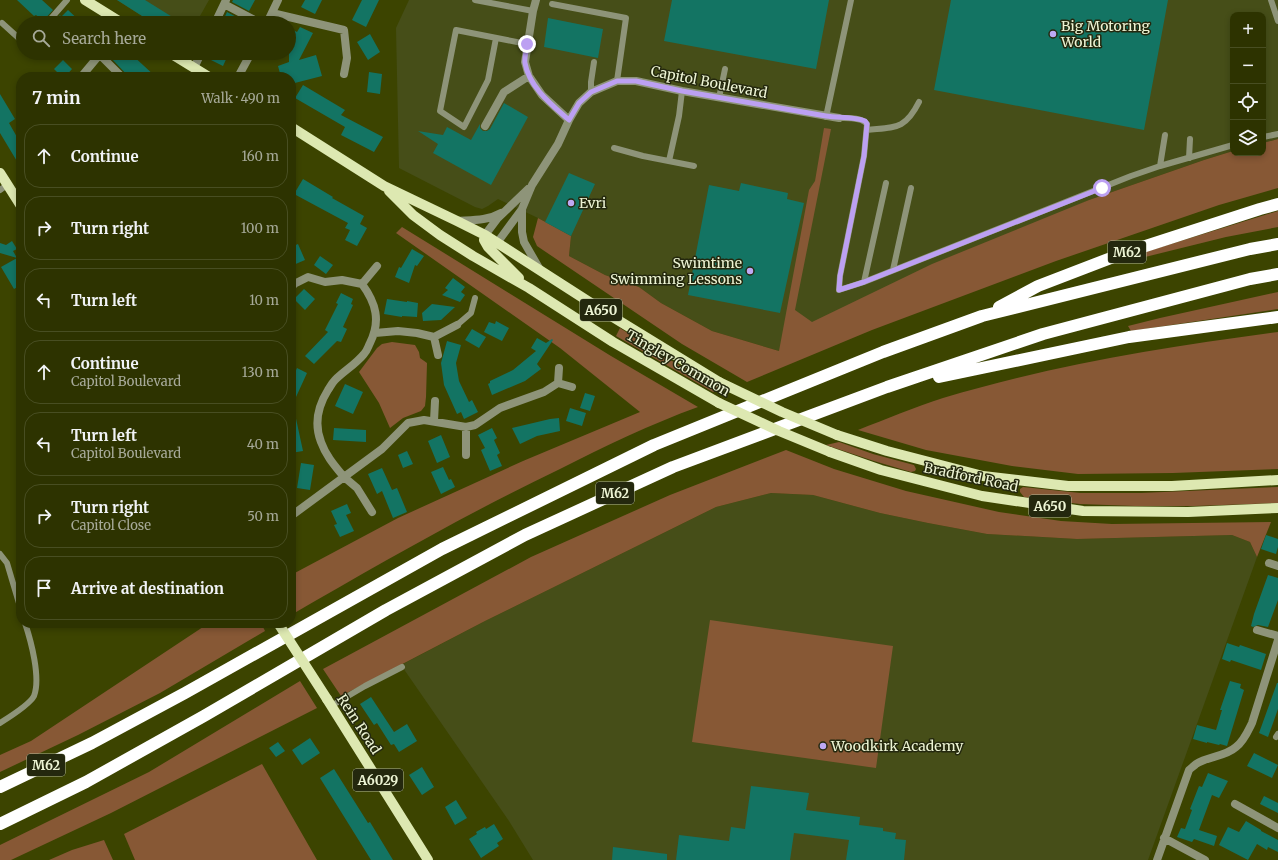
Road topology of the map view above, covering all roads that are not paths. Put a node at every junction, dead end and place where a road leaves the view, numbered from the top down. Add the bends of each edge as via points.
1 (67, 0) edge
2 (85, 0) edge
3 (278, 0) edge
4 (477, 0) edge
5 (536, 0) edge
6 (851, 0) edge
7 (1271, 0) edge
8 (225, 2) edge
9 (552, 4) dead end
10 (533, 10) junction
11 (272, 13) junction
12 (53, 16) edge
13 (111, 16) edge
14 (218, 16) edge
15 (248, 16) edge
16 (270, 16) edge
17 (285, 16) edge
18 (296, 19) edge
19 (1278, 21) edge
20 (2, 24) dead end
21 (16, 36) edge
22 (496, 38) junction
23 (527, 44) junction
24 (95, 60) edge
25 (106, 60) edge
26 (181, 60) edge
27 (198, 60) edge
28 (247, 60) edge
29 (594, 62) dead end
30 (194, 68) junction
31 (725, 69) dead end
32 (84, 72) edge
33 (117, 72) edge
34 (201, 72) edge
35 (241, 72) edge
36 (344, 74) dead end
37 (529, 76) junction
38 (617, 81) junction
39 (682, 91) junction
40 (591, 92) junction
41 (719, 98) junction
42 (919, 102) dead end
43 (826, 116) junction
44 (839, 118) joint
45 (569, 120) junction
46 (485, 126) dead end
47 (296, 130) edge
48 (867, 130) junction
49 (1278, 134) edge
50 (1165, 135) dead end
51 (1266, 136) edge
52 (1190, 139) dead end
53 (1230, 146) edge
54 (614, 148) dead end
55 (1189, 158) junction
56 (669, 161) junction
57 (694, 166) dead end
58 (1160, 166) junction
59 (0, 173) edge
60 (886, 183) dead end
61 (532, 185) junction
62 (384, 186) junction
63 (4, 188) edge
64 (911, 188) dead end
65 (16, 201) edge
66 (1278, 204) edge
67 (508, 209) junction
68 (522, 209) junction
69 (457, 221) junction
70 (485, 235) junction
71 (1278, 244) edge
72 (493, 245) junction
73 (473, 256) junction
74 (377, 266) dead end
75 (893, 270) junction
76 (540, 271) junction
77 (1278, 274) edge
78 (864, 282) junction
79 (296, 283) edge
80 (362, 284) junction
81 (529, 288) junction
82 (475, 298) dead end
83 (982, 316) junction
84 (1278, 317) edge
85 (457, 325) joint
86 (375, 333) junction
87 (434, 337) junction
88 (438, 355) dead end
89 (559, 368) dead end
90 (558, 383) junction
91 (572, 387) dead end
92 (887, 387) junction
93 (435, 401) dead end
94 (434, 421) junction
95 (466, 427) junction
96 (837, 435) joint
97 (830, 452) joint
98 (466, 455) dead end
99 (344, 477) junction
100 (1278, 480) edge
101 (1278, 508) edge
102 (296, 512) edge
103 (372, 512) dead end
104 (0, 554) edge
105 (1269, 563) dead end
106 (1278, 566) edge
107 (16, 594) edge
108 (27, 628) edge
109 (281, 628) edge
110 (1257, 630) dead end
111 (1278, 636) edge
112 (1278, 640) edge
113 (402, 667) dead end
114 (329, 703) junction
115 (0, 723) edge
116 (0, 787) edge
117 (1235, 804) dead end
118 (0, 824) edge
119 (1278, 828) edge
120 (1164, 838) junction
121 (428, 860) edge
122 (1157, 860) edge
123 (1205, 860) edge

1 - 12 lane
2 - 13 main road
3 - 11 street
4 - 10 lane
5 - 10 street
6 - 43 lane
7 - 19 lane
8 - 14 street
8 - 15 street
9 - 38 lane via 626,18
10 - 23 street
11 - 16 street
11 - 17 street
18 - 36 street via 344,30 347,58
20 - 21 lane
22 - 22 lane via 456,30 440,111 464,127 488,80
22 - 23 lane
23 - 37 street via 525,62
24 - 32 street
25 - 33 street
26 - 30 main road
27 - 30 street
28 - 35 street
29 - 40 lane
30 - 34 main road
31 - 41 lane
37 - 45 street via 542,95
37 - 46 street via 504,92
38 - 39 street, Capitol Boulevard via 636,81
38 - 40 street, Capitol Boulevard
39 - 41 street, Capitol Boulevard
39 - 56 lane
40 - 45 street, Capitol Boulevard via 579,103
41 - 43 street, Capitol Boulevard
42 - 48 lane via 913,114 902,124
43 - 44 street, Capitol Boulevard
44 - 48 lane via 863,120 867,124
45 - 61 street, Capitol Boulevard via 558,144
47 - 62 main road, Tingley Common / A650
48 - 78 lane via 839,290
49 - 51 lane
50 - 58 lane
52 - 55 lane
53 - 55 lane
54 - 56 lane
55 - 58 lane
56 - 57 lane
58 - 75 lane
59 - 63 main road
60 - 78 lane
61 - 67 street, Capitol Boulevard
61 - 68 street, Capitol Boulevard
62 - 69 main road, Tingley Common / A650
62 - 73 main road, Tingley Common / A650 via 413,215
63 - 65 main road
64 - 75 lane
66 - 83 highway, M62 via 1124,253 1038,286
67 - 69 street, Capitol Boulevard via 484,220
67 - 70 street, Capitol Boulevard
68 - 72 street, Capitol Boulevard
68 - 76 street, Capitol Boulevard via 524,242
69 - 70 main road, Tingley Common / A650
70 - 72 main road via 484,240
71 - 83 highway, M62
72 - 73 main road
72 - 76 main road, Tingley Common / A650
72 - 81 main road
73 - 81 main road, Tingley Common / A650
74 - 80 street
75 - 78 lane
76 - 96 main road, Tingley Common / A650, bridge via 719,382
77 - 92 highway, M62 via 1250,279 1043,334
79 - 80 street via 308,277 325,282 342,280
80 - 86 street via 376,312
81 - 97 main road, Tingley Common / A650, bridge via 613,342 719,403
82 - 85 lane via 471,314
83 - 116 highway, M62 via 883,352 647,448 442,549 92,743
84 - 92 highway, M62 via 1129,337
85 - 87 street
86 - 87 street via 398,331
86 - 99 street via 366,353 334,380 319,408 316,424 320,442 329,459
87 - 88 street
89 - 90 street
90 - 91 street
90 - 95 street via 544,392 500,408 475,425
92 - 118 highway, M62 via 673,467 525,535 386,610 86,782
93 - 94 street
94 - 95 street
94 - 99 street via 408,423 382,449
95 - 98 street
96 - 100 main road, Bradford Road / A650 via 983,476 1068,486 1172,486
97 - 101 main road, Bradford Road / A650 via 881,470 982,496 1083,511 1188,512
99 - 102 street
99 - 103 street via 357,488
104 - 107 lane via 6,563
105 - 106 street
108 - 115 lane via 37,676 33,697 15,714
109 - 114 main road, Rein Road / A6029, bridge
110 - 111 street
112 - 120 street via 1252,723 1245,736 1238,746 1228,753 1206,759 1189,770
113 - 114 lane
114 - 121 main road, Rein Road / A6029
117 - 119 street
120 - 122 street
120 - 123 street

